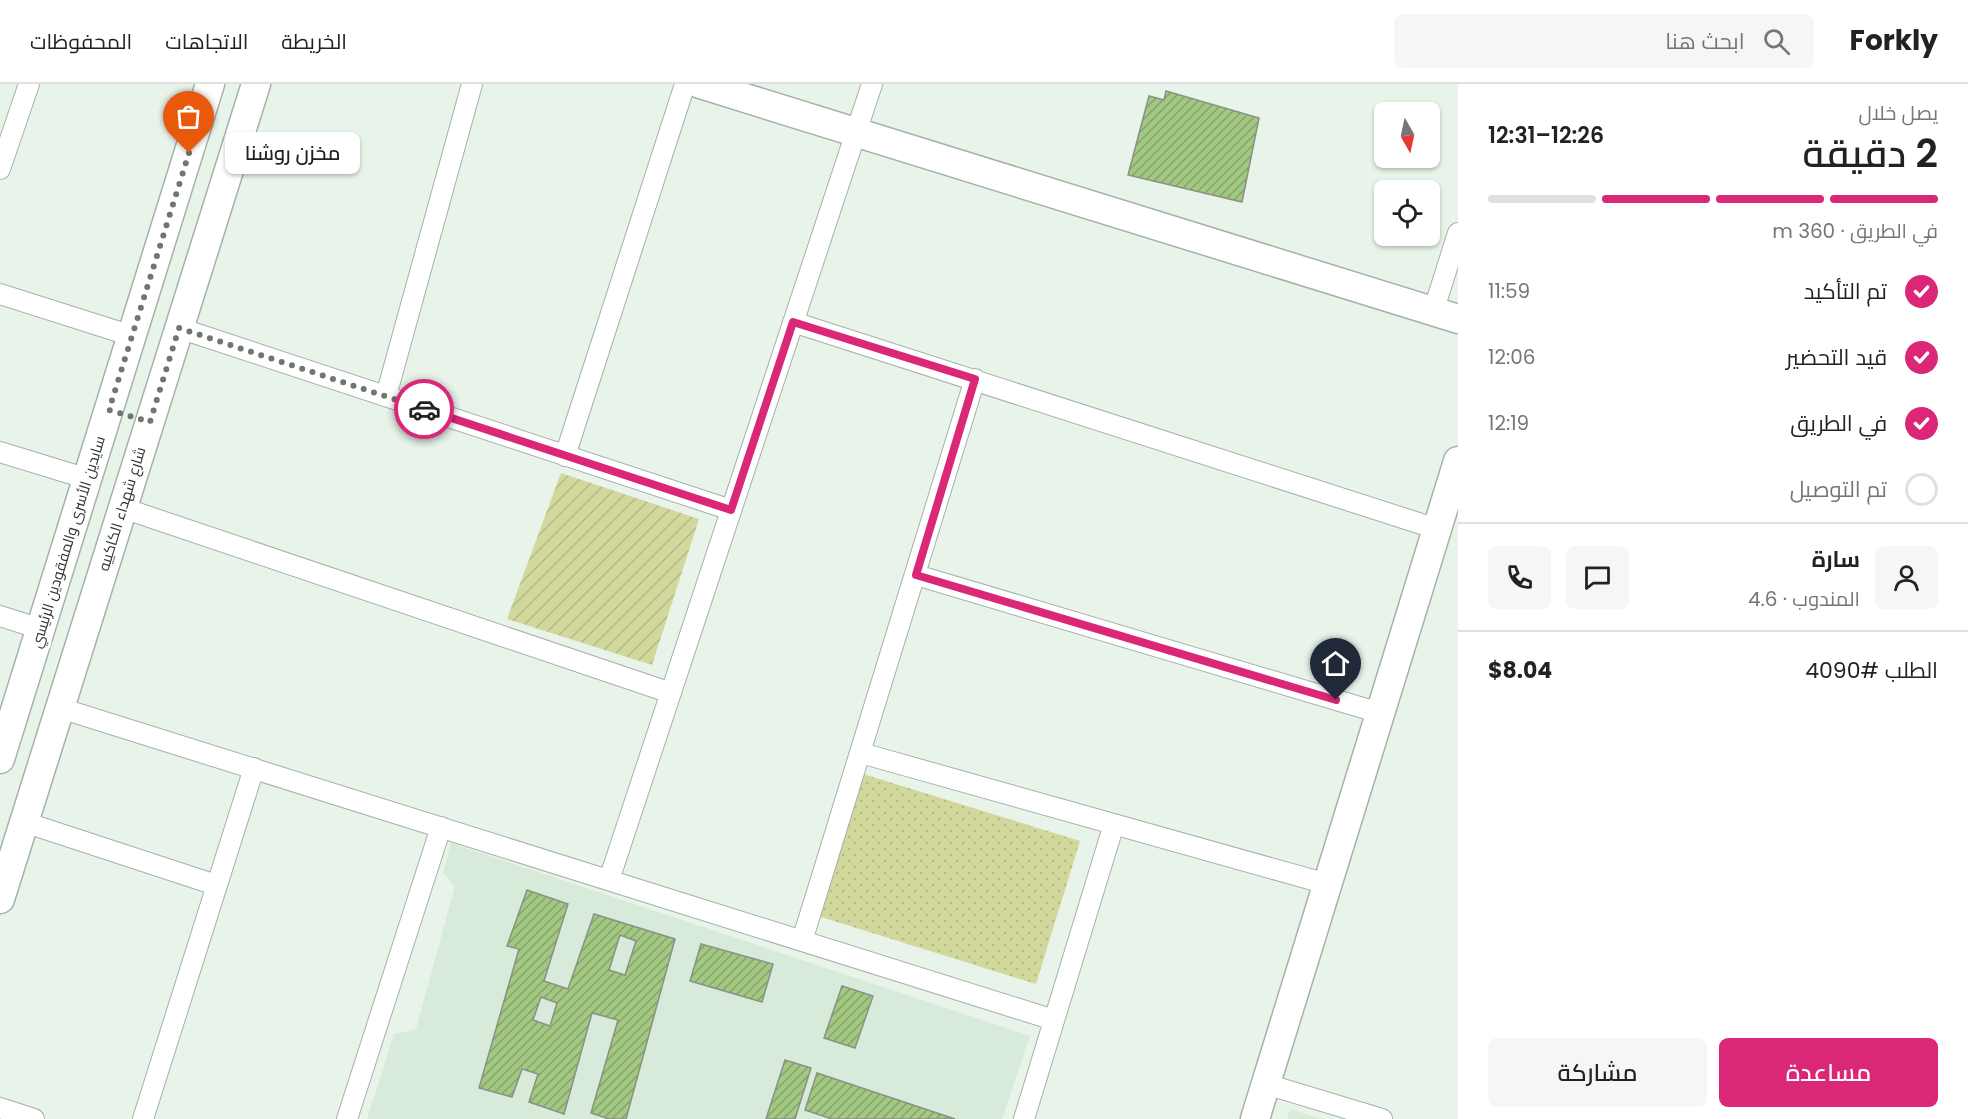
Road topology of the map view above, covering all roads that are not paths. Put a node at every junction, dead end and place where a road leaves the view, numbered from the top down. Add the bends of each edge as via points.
1 (29, 84) edge
2 (210, 84) edge
3 (256, 84) edge
4 (472, 84) edge
5 (685, 84) edge
6 (700, 84) edge
7 (872, 84) edge
8 (856, 133) junction
9 (0, 168) edge
10 (1458, 233) edge
11 (0, 294) edge
12 (1446, 315) edge
13 (793, 322) junction
14 (179, 328) junction
15 (132, 336) junction
16 (975, 379) junction
17 (386, 396) junction
18 (109, 410) junction
19 (150, 422) junction
20 (0, 452) edge
21 (565, 456) junction
22 (1458, 461) edge
23 (88, 479) junction
24 (123, 508) junction
25 (731, 510) junction
26 (1437, 529) junction
27 (916, 575) junction
28 (0, 616) edge
29 (41, 629) junction
30 (671, 693) junction
31 (60, 708) junction
32 (1380, 713) junction
33 (861, 753) junction
34 (0, 759) edge
35 (254, 768) junction
36 (24, 822) junction
37 (1114, 824) junction
38 (441, 827) junction
39 (609, 880) junction
40 (1327, 884) junction
41 (216, 885) junction
42 (0, 899) edge
43 (802, 941) junction
44 (1054, 1020) junction
45 (1266, 1084) junction
46 (0, 1108) edge
47 (34, 1119) edge
48 (143, 1119) edge
49 (347, 1119) edge
50 (1024, 1119) edge
51 (1255, 1119) edge
52 (1382, 1119) edge

1 - 9 street
2 - 15 main road, سايدين الأسرى والمفقودين الرئيسي
3 - 14 main road, شارع شهداء الكاكييه
4 - 17 street
5 - 21 street
6 - 8 main road
7 - 8 street
8 - 12 main road
8 - 13 street
10 - 12 street
11 - 15 street
13 - 16 street
13 - 25 street
14 - 17 street
14 - 19 main road, شارع شهداء الكاكييه
15 - 18 main road, سايدين الأسرى والمفقودين الرئيسي
16 - 26 street
16 - 27 street
17 - 21 street
18 - 19 main road
18 - 23 main road, سايدين الأسرى والمفقودين الرئيسي
19 - 24 main road, شارع شهداء الكاكييه
20 - 23 street
21 - 25 street
22 - 26 main road
23 - 29 main road, سايدين الأسرى والمفقودين الرئيسي
24 - 30 street
24 - 31 main road, شارع شهداء الكاكييه
25 - 30 street
26 - 32 main road
27 - 32 street
27 - 33 street
28 - 29 street
29 - 34 main road, سايدين الأسرى والمفقودين الرئيسي
30 - 39 street
31 - 35 street
31 - 36 main road, شارع شهداء الكاكييه
32 - 40 main road
33 - 37 street
33 - 43 street
35 - 38 street
35 - 41 street
36 - 41 street
36 - 42 main road, شارع شهداء الكاكييه
37 - 40 street
37 - 44 street
38 - 39 street
38 - 49 street
39 - 43 street
40 - 45 main road
41 - 48 street
43 - 44 street
44 - 50 street
45 - 51 main road
45 - 52 street
46 - 47 street

